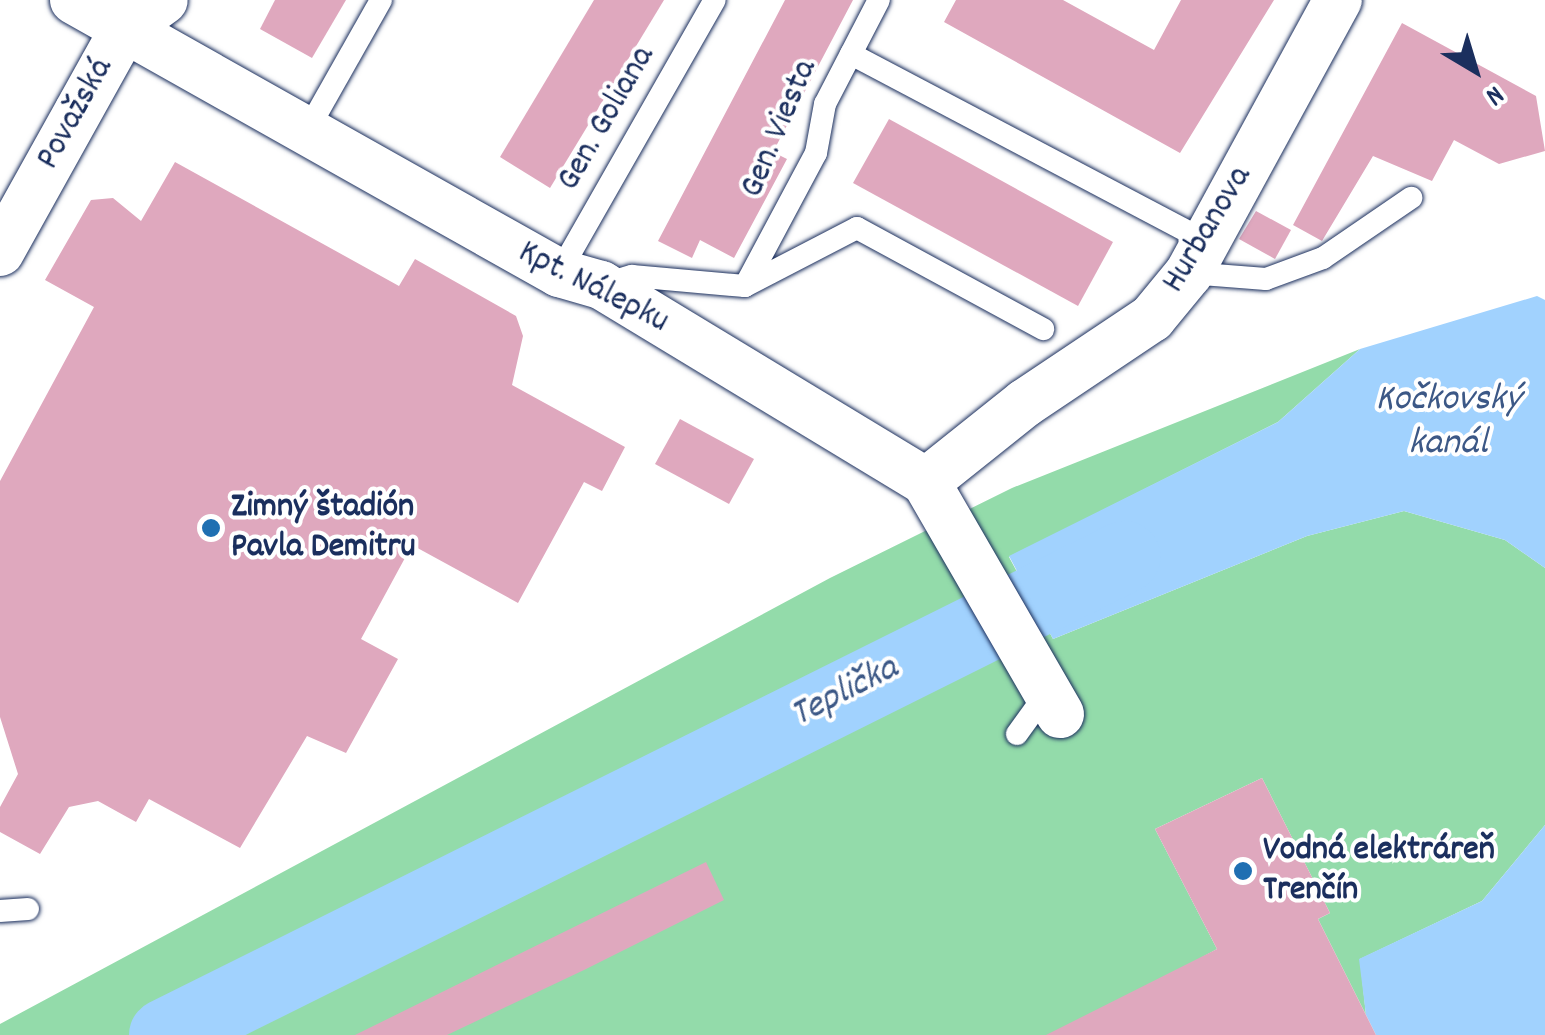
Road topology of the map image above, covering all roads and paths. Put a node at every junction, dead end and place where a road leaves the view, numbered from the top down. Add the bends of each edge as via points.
1 (74, 0) edge
2 (164, 0) edge
3 (381, 0) edge
4 (880, 0) edge
5 (1338, 0) edge
6 (706, 3) edge
7 (123, 14) edge
8 (852, 54) junction
9 (307, 131) junction
10 (1411, 198) dead end
11 (0, 252) edge
12 (1197, 257) junction
13 (580, 279) junction
14 (745, 286) junction
15 (1043, 329) dead end
16 (926, 482) junction
17 (1047, 690) joint
18 (1017, 734) dead end
19 (28, 909) dead end
20 (0, 911) edge

1 - 7 street, Kpt. Nálepku
2 - 7 street
3 - 9 lane
4 - 8 lane, Gen. Viesta
5 - 12 street, Hurbanova
6 - 13 lane, Gen. Goliana
7 - 9 street, Kpt. Nálepku
7 - 11 street, Považská
8 - 12 lane
8 - 14 lane, Gen. Viesta via 825,104 816,152
9 - 13 street, Kpt. Nálepku
10 - 12 lane via 1324,258 1266,279
12 - 16 street, Hurbanova via 1152,318 1026,403
13 - 14 lane via 632,276
13 - 16 street, Kpt. Nálepku
14 - 15 lane via 857,228
16 - 17 street, Kpt. Nálepku
17 - 18 lane
19 - 20 lane

